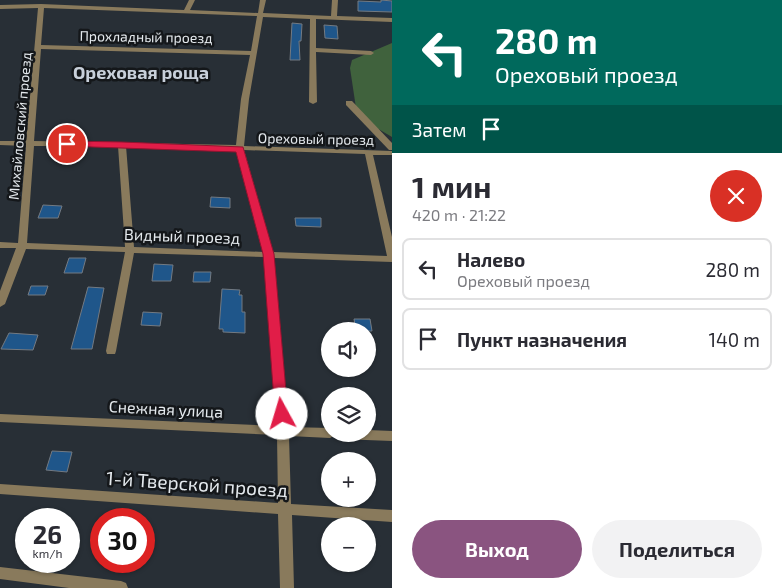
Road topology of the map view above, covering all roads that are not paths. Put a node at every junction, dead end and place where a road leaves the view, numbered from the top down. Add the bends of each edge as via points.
1 (64, 0) edge
2 (124, 0) edge
3 (192, 0) edge
4 (263, 0) edge
5 (335, 0) edge
6 (40, 4) edge
7 (0, 7) edge
8 (61, 7) junction
9 (118, 9) junction
10 (186, 12) junction
11 (259, 15) junction
12 (313, 17) junction
13 (334, 18) junction
14 (392, 20) edge
15 (39, 47) junction
16 (313, 50) junction
17 (253, 52) junction
18 (371, 53) dead end
19 (313, 102) dead end
20 (349, 103) dead end
21 (0, 143) edge
22 (31, 144) junction
23 (122, 144) junction
24 (392, 148) edge
25 (240, 149) junction
26 (368, 152) junction
27 (392, 153) edge
28 (0, 245) edge
29 (22, 246) junction
30 (130, 249) junction
31 (269, 254) junction
32 (392, 258) edge
33 (0, 304) edge
34 (111, 351) dead end
35 (0, 418) edge
36 (283, 431) junction
37 (321, 433) edge
38 (376, 435) edge
39 (392, 436) edge
40 (0, 489) edge
41 (285, 508) junction
42 (392, 516) edge
43 (0, 573) edge
44 (121, 588) edge
45 (287, 588) edge

1 - 8 street
2 - 9 street
3 - 10 street
4 - 11 street
5 - 13 street
6 - 7 street
6 - 8 street
6 - 15 street, Михайловский проезд
8 - 9 street
9 - 10 street
10 - 11 street
11 - 12 street
11 - 17 street
12 - 13 street
12 - 16 street
13 - 14 street
15 - 17 street, Прохладный проезд
15 - 22 street, Михайловский проезд
16 - 18 street
16 - 19 street
17 - 25 street
20 - 24 street
21 - 22 street, Ореховый проезд
22 - 23 street, Ореховый проезд
22 - 29 street, Михайловский проезд
23 - 25 street, Ореховый проезд
23 - 30 street
25 - 26 street, Ореховый проезд
25 - 31 street
26 - 27 street, Ореховый проезд
26 - 32 street
28 - 29 street, Видный проезд
29 - 30 street, Видный проезд
29 - 33 street, Михайловский проезд
30 - 31 street, Видный проезд
30 - 34 street
31 - 32 street, Видный проезд
31 - 36 street
35 - 36 street, Снежная улица
36 - 37 street, Снежная улица
36 - 41 street
38 - 39 street
40 - 41 street, 1-й Тверской проезд
41 - 42 street, 1-й Тверской проезд
41 - 45 street
43 - 44 street

